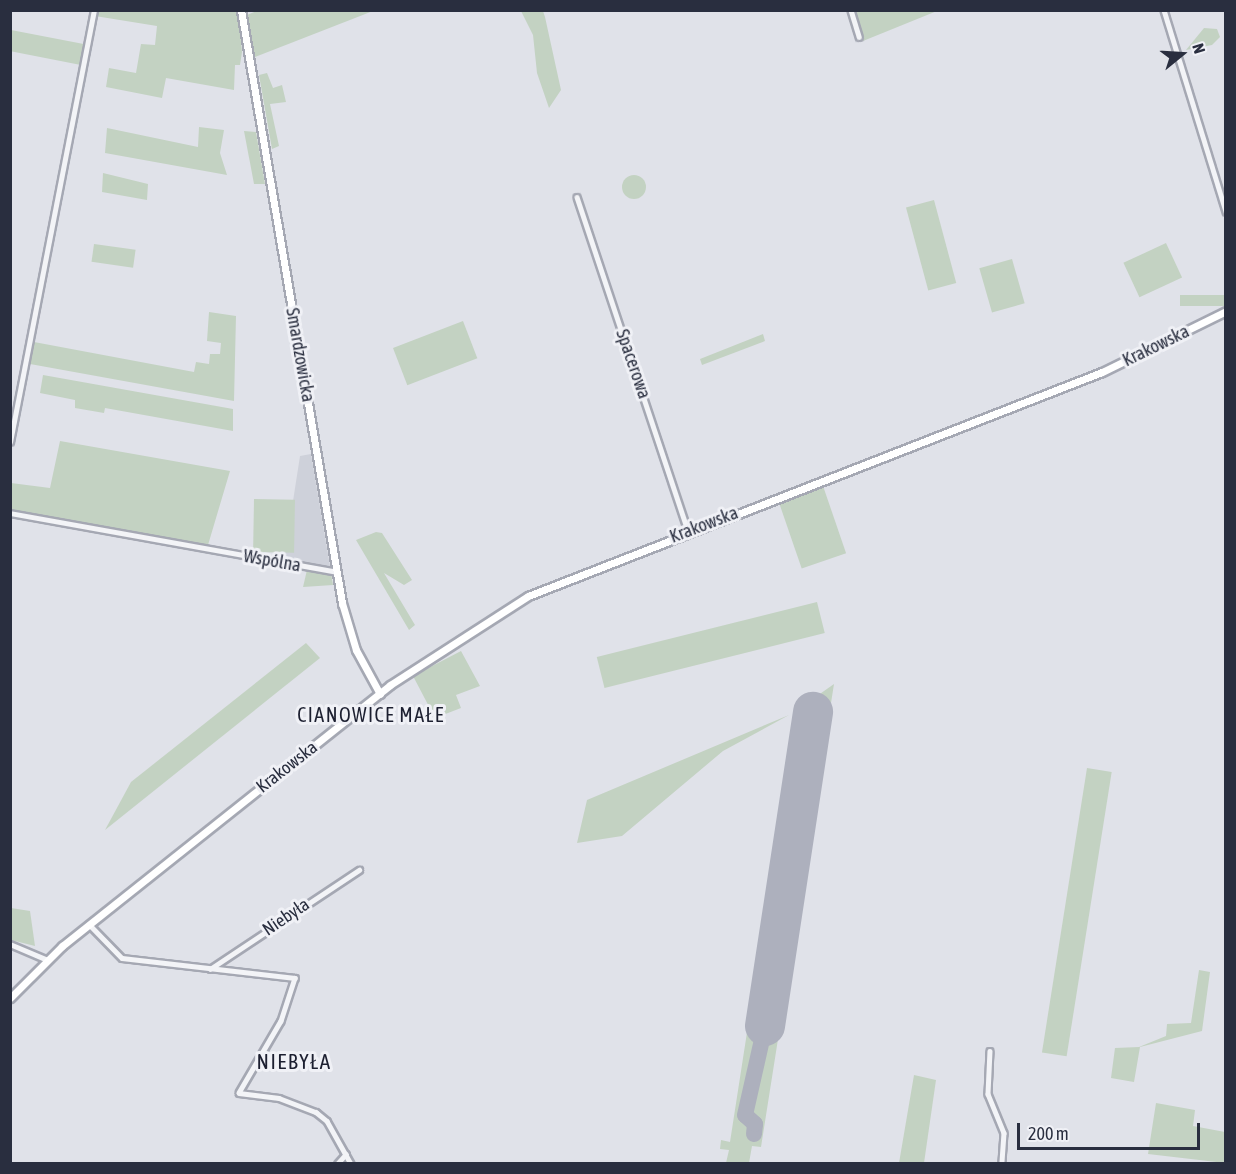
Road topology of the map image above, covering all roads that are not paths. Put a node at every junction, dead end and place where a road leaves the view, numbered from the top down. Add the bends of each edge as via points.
1 (94, 10) edge
2 (241, 10) edge
3 (851, 10) edge
4 (1164, 10) edge
5 (859, 37) dead end
6 (577, 197) dead end
7 (1226, 212) edge
8 (1226, 311) edge
9 (10, 442) edge
10 (10, 513) edge
11 (688, 531) junction
12 (337, 572) junction
13 (380, 694) junction
14 (358, 870) dead end
15 (89, 924) junction
16 (10, 944) edge
17 (46, 959) junction
18 (212, 967) junction
19 (10, 999) edge
20 (990, 1051) dead end
21 (346, 1154) junction
22 (337, 1164) edge
23 (351, 1164) edge
24 (1002, 1164) edge

1 - 9 street
2 - 12 main road, Smardzowicka
3 - 5 street
4 - 7 street
6 - 11 street, Spacerowa
8 - 11 main road, Krakowska via 1102,372
10 - 12 street, Wspólna
11 - 13 main road, Krakowska via 528,596
12 - 13 main road, Smardzowicka via 350,633
13 - 15 main road, Krakowska
14 - 18 street, Niebyła
15 - 17 main road
15 - 18 street via 119,957
16 - 17 street
17 - 19 main road
18 - 21 street via 295,978 292,998 238,1087 241,1095 279,1098 316,1112
20 - 24 street via 988,1094 1004,1133
21 - 22 street
21 - 23 street

